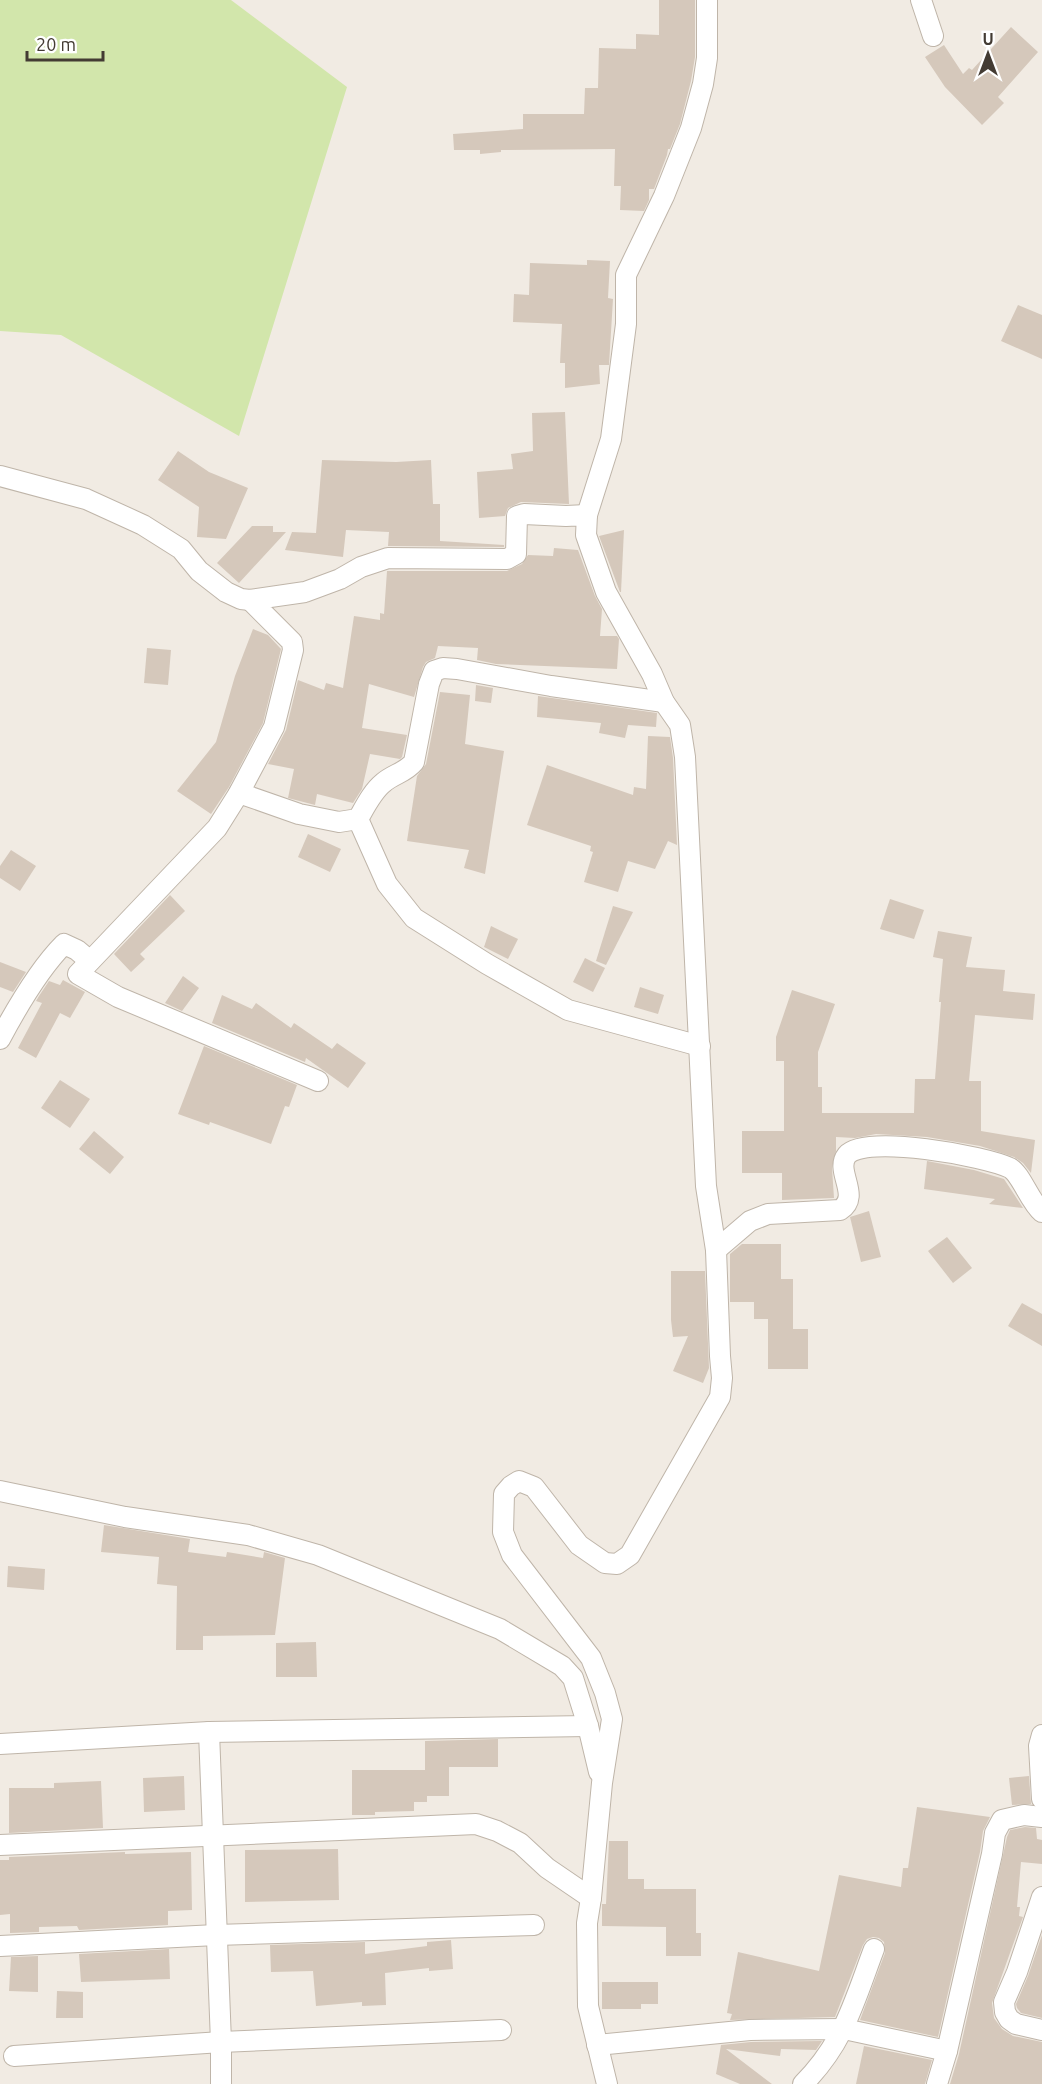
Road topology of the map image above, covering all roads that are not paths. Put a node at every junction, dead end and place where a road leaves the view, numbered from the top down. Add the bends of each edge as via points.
1 (707, 0) edge
2 (921, 0) edge
3 (933, 36) dead end
4 (0, 476) edge
5 (587, 514) junction
6 (250, 600) junction
7 (664, 702) junction
8 (239, 793) junction
9 (358, 819) junction
10 (90, 961) junction
11 (0, 1039) edge
12 (700, 1046) junction
13 (318, 1081) dead end
14 (1042, 1212) edge
15 (716, 1250) junction
16 (0, 1491) edge
17 (588, 1726) junction
18 (209, 1732) junction
19 (1042, 1736) edge
20 (0, 1744) edge
21 (602, 1783) junction
22 (1042, 1799) edge
23 (1042, 1817) edge
24 (212, 1835) junction
25 (0, 1845) edge
26 (1042, 1897) edge
27 (591, 1898) junction
28 (534, 1925) dead end
29 (216, 1935) junction
30 (0, 1946) edge
31 (874, 1949) dead end
32 (844, 2029) junction
33 (501, 2030) dead end
34 (1042, 2030) edge
35 (221, 2042) junction
36 (597, 2045) junction
37 (947, 2051) junction
38 (14, 2056) dead end
39 (221, 2084) edge
40 (607, 2084) edge
41 (804, 2084) edge
42 (937, 2084) edge

1 - 5 street via 707,58 691,128 626,275 626,324 611,439
2 - 3 street
4 - 6 street via 86,499 143,525 181,549 199,571 226,592
5 - 6 street via 517,516 516,554 507,559 388,558 306,592
5 - 7 street via 586,535 606,592
6 - 8 street via 292,642 293,650 274,727
7 - 9 street via 457,669 434,671 414,762 380,785
7 - 12 street via 680,725 685,757
8 - 9 street via 299,814 339,822
8 - 10 street via 217,828
9 - 12 street via 387,884 414,918 568,1010
10 - 11 street via 64,944
10 - 13 street via 78,974 117,997
12 - 15 street via 706,1186
14 - 15 street via 1011,1168 940,1150 865,1147 845,1157 849,1200 840,1210 768,1214 750,1221
15 - 21 street via 720,1397 630,1555 618,1564 605,1563 579,1545 526,1482 519,1480 504,1494 503,1532 512,1555 591,1658 605,1693 612,1719
16 - 17 street via 125,1517 248,1535 328,1559 500,1629 562,1666 573,1678
17 - 18 street
17 - 21 street
18 - 20 street
18 - 24 street
19 - 22 street
21 - 27 street
23 - 37 street via 1002,1820 995,1833
24 - 25 street
24 - 27 street via 476,1824 519,1843
24 - 29 street
26 - 34 street via 1004,2002 1009,2019
27 - 36 street via 587,1923 588,2006
28 - 29 street
29 - 30 street
29 - 35 street
31 - 32 street
32 - 36 street via 750,2030
32 - 37 street
32 - 41 street via 822,2065
33 - 35 street
35 - 38 street
35 - 39 street
36 - 40 street
37 - 42 street

